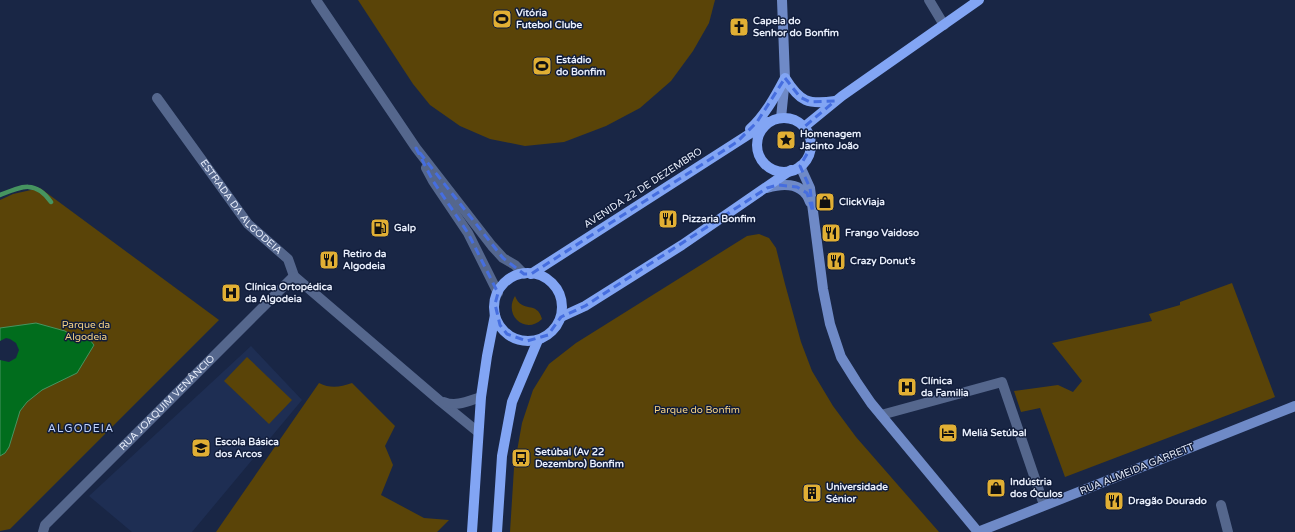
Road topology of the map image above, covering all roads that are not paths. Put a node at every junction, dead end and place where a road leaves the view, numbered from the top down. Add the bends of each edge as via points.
1 (316, 0) edge
2 (782, 0) edge
3 (929, 0) edge
4 (979, 0) edge
5 (944, 24) junction
6 (785, 78) junction
7 (157, 98) dead end
8 (836, 101) junction
9 (781, 118) junction
10 (768, 122) junction
11 (804, 126) junction
12 (737, 142) junction
13 (416, 148) junction
14 (795, 168) junction
15 (767, 188) junction
16 (813, 212) junction
17 (528, 274) junction
18 (294, 276) junction
19 (498, 293) junction
20 (495, 315) junction
21 (560, 317) junction
22 (538, 340) junction
23 (481, 397) junction
24 (440, 401) junction
25 (1295, 406) edge
26 (881, 415) junction
27 (478, 432) junction
28 (1044, 505) junction
29 (1221, 505) dead end
30 (43, 532) edge
31 (472, 532) edge
32 (497, 532) edge
33 (978, 532) edge
34 (1228, 532) edge

1 - 13 street
2 - 6 main road
3 - 5 street
4 - 5 main road
5 - 8 main road
6 - 8 main road via 792,90 810,102
6 - 9 main road
6 - 12 main road via 757,122
7 - 18 street, ESTRADA DA ALGODEIA via 248,224 288,259
8 - 11 main road
9 - 10 main road
9 - 11 main road via 793,120
10 - 12 main road, AVENIDA 22 DE DEZEMBRO
10 - 14 main road via 757,140 762,161 770,168 780,171
11 - 14 main road via 811,147 807,158
12 - 17 main road, AVENIDA 22 DE DEZEMBRO
13 - 17 street via 492,246 503,258
13 - 19 street via 433,181 468,233
14 - 15 main road
14 - 16 main road via 810,188
15 - 16 main road via 778,185 797,187 807,193
15 - 21 main road via 592,302
16 - 26 main road via 823,289 841,357
17 - 19 main road via 513,277
17 - 21 main road via 536,274 555,286 562,307
18 - 24 street, ESTRADA DA ALGODEIA
18 - 30 street, RUA JOAQUIM VENÂNCIO via 44,525
19 - 20 main road via 494,304
20 - 22 main road via 507,334 516,339
20 - 23 main road
21 - 22 main road via 556,327
22 - 32 main road via 512,402 502,456
23 - 24 street via 451,405
23 - 27 main road
24 - 27 street, ESTRADA DA ALGODEIA
25 - 28 main road, RUA ALMEIDA GARRETT
26 - 28 street via 1002,382
26 - 33 main road
27 - 31 main road
28 - 33 main road, RUA ALMEIDA GARRETT
29 - 34 street

